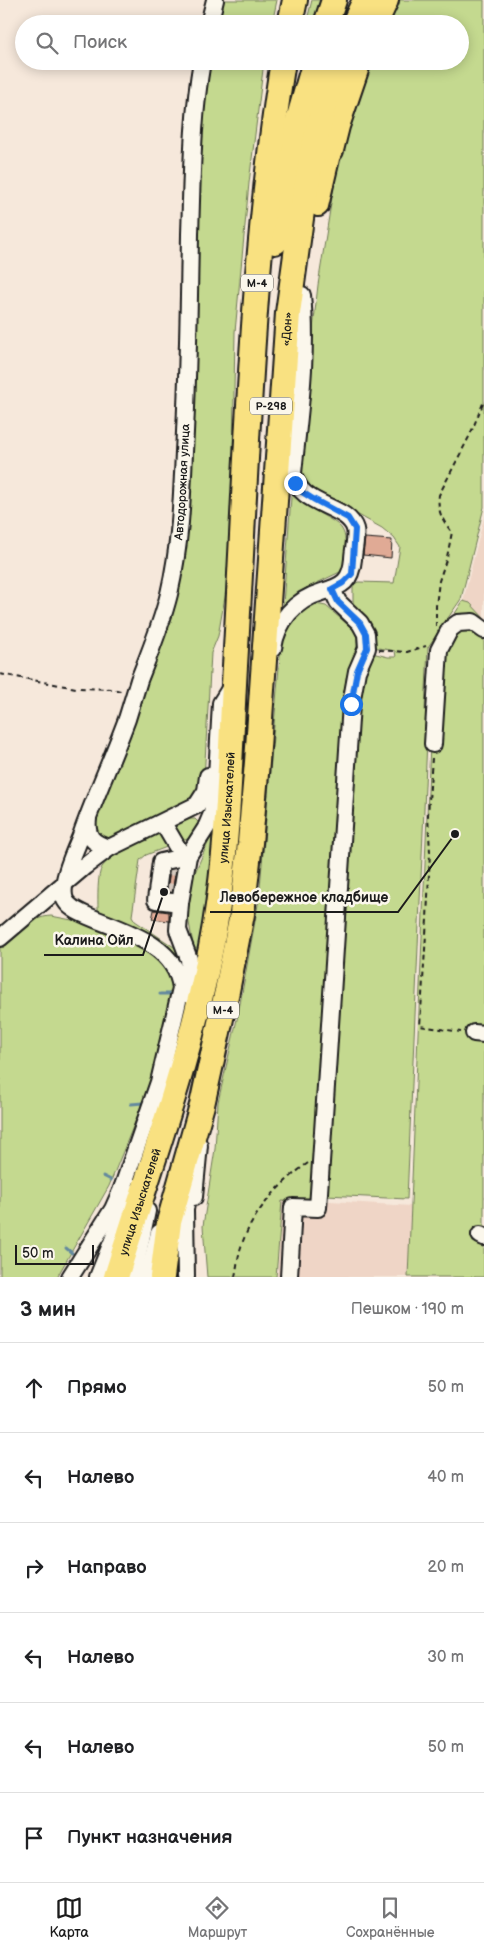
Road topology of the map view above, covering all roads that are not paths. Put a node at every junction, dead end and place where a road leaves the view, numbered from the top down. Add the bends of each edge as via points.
1 (214, 0) edge
2 (296, 0) edge
3 (334, 0) edge
4 (342, 0) edge
5 (365, 0) edge
6 (386, 0) edge
7 (212, 15) edge
8 (292, 15) edge
9 (329, 15) edge
10 (337, 15) edge
11 (358, 15) edge
12 (379, 15) edge
13 (200, 70) edge
14 (282, 70) edge
15 (312, 70) edge
16 (320, 70) edge
17 (335, 70) edge
18 (357, 70) edge
19 (331, 150) joint
20 (318, 206) joint
21 (302, 295) junction
22 (244, 504) junction
23 (332, 589) junction
24 (268, 602) junction
25 (484, 630) edge
26 (234, 683) junction
27 (221, 703) junction
28 (259, 734) junction
29 (433, 744) road end
30 (88, 815) junction
31 (163, 823) junction
32 (109, 848) junction
33 (178, 861) junction
34 (64, 884) junction
35 (180, 903) junction
36 (86, 916) junction
37 (18, 922) junction
38 (0, 938) edge
39 (202, 1105) junction
40 (185, 1165) junction
41 (139, 1182) junction
42 (166, 1270) edge
43 (110, 1276) edge
44 (70, 1277) edge
45 (78, 1277) edge
46 (187, 1277) edge
47 (195, 1277) edge
48 (289, 1277) edge

1 - 7 lane
2 - 8 highway
3 - 9 highway
4 - 10 highway
5 - 11 highway
6 - 12 highway
13 - 30 lane, Автодорожная улица via 192,141 187,396 179,536 167,601 128,717
14 - 22 highway, М-4 via 272,131 253,320
15 - 22 highway, Р-298 via 296,132 271,269
16 - 24 highway, Р-298 via 305,129 278,308 265,530
17 - 24 highway, «Дон» / М-4 via 313,150 293,273
18 - 19 highway
19 - 20 main road
20 - 21 highway
21 - 23 lane via 305,328 293,473 295,483 302,492 348,518 355,529 352,574
21 - 24 highway via 280,540
22 - 26 highway, улица Изыскателей / М-4
23 - 28 lane via 297,606 279,624 274,637 267,704
23 - 48 lane via 338,602 360,623 366,634 367,648 357,671 351,704 318,1208 293,1207
24 - 28 highway, улица Изыскателей / М-4
25 - 29 lane via 473,622 458,623 450,629 438,650
26 - 27 lane
26 - 41 highway, улица Изыскателей / М-4 via 228,814 215,926 203,987 174,1097
27 - 31 lane via 216,714 206,791 197,805
27 - 33 lane via 212,814 206,828
28 - 39 highway, улица Изыскателей / М-4 via 242,914
30 - 32 lane via 88,834 93,841
30 - 34 lane, Автодорожная улица
31 - 32 lane
31 - 33 lane
32 - 34 lane
33 - 35 lane
33 - 35 lane via 161,862 156,900
34 - 36 lane via 67,903
34 - 37 lane
35 - 41 lane via 178,930 189,959 190,972 183,1016
36 - 37 lane via 44,908
36 - 41 lane via 125,930 151,944 166,955 180,978 181,988
37 - 38 lane
39 - 40 highway, улица Изыскателей / М-4
39 - 42 lane
39 - 42 lane via 176,1170 162,1220
40 - 42 lane
40 - 42 highway, улица Изыскателей / М-4 via 169,1222
41 - 43 highway, улица Изыскателей / М-4
41 - 43 lane via 130,1254
41 - 44 lane via 112,1209
41 - 45 lane
42 - 46 lane
42 - 47 lane

